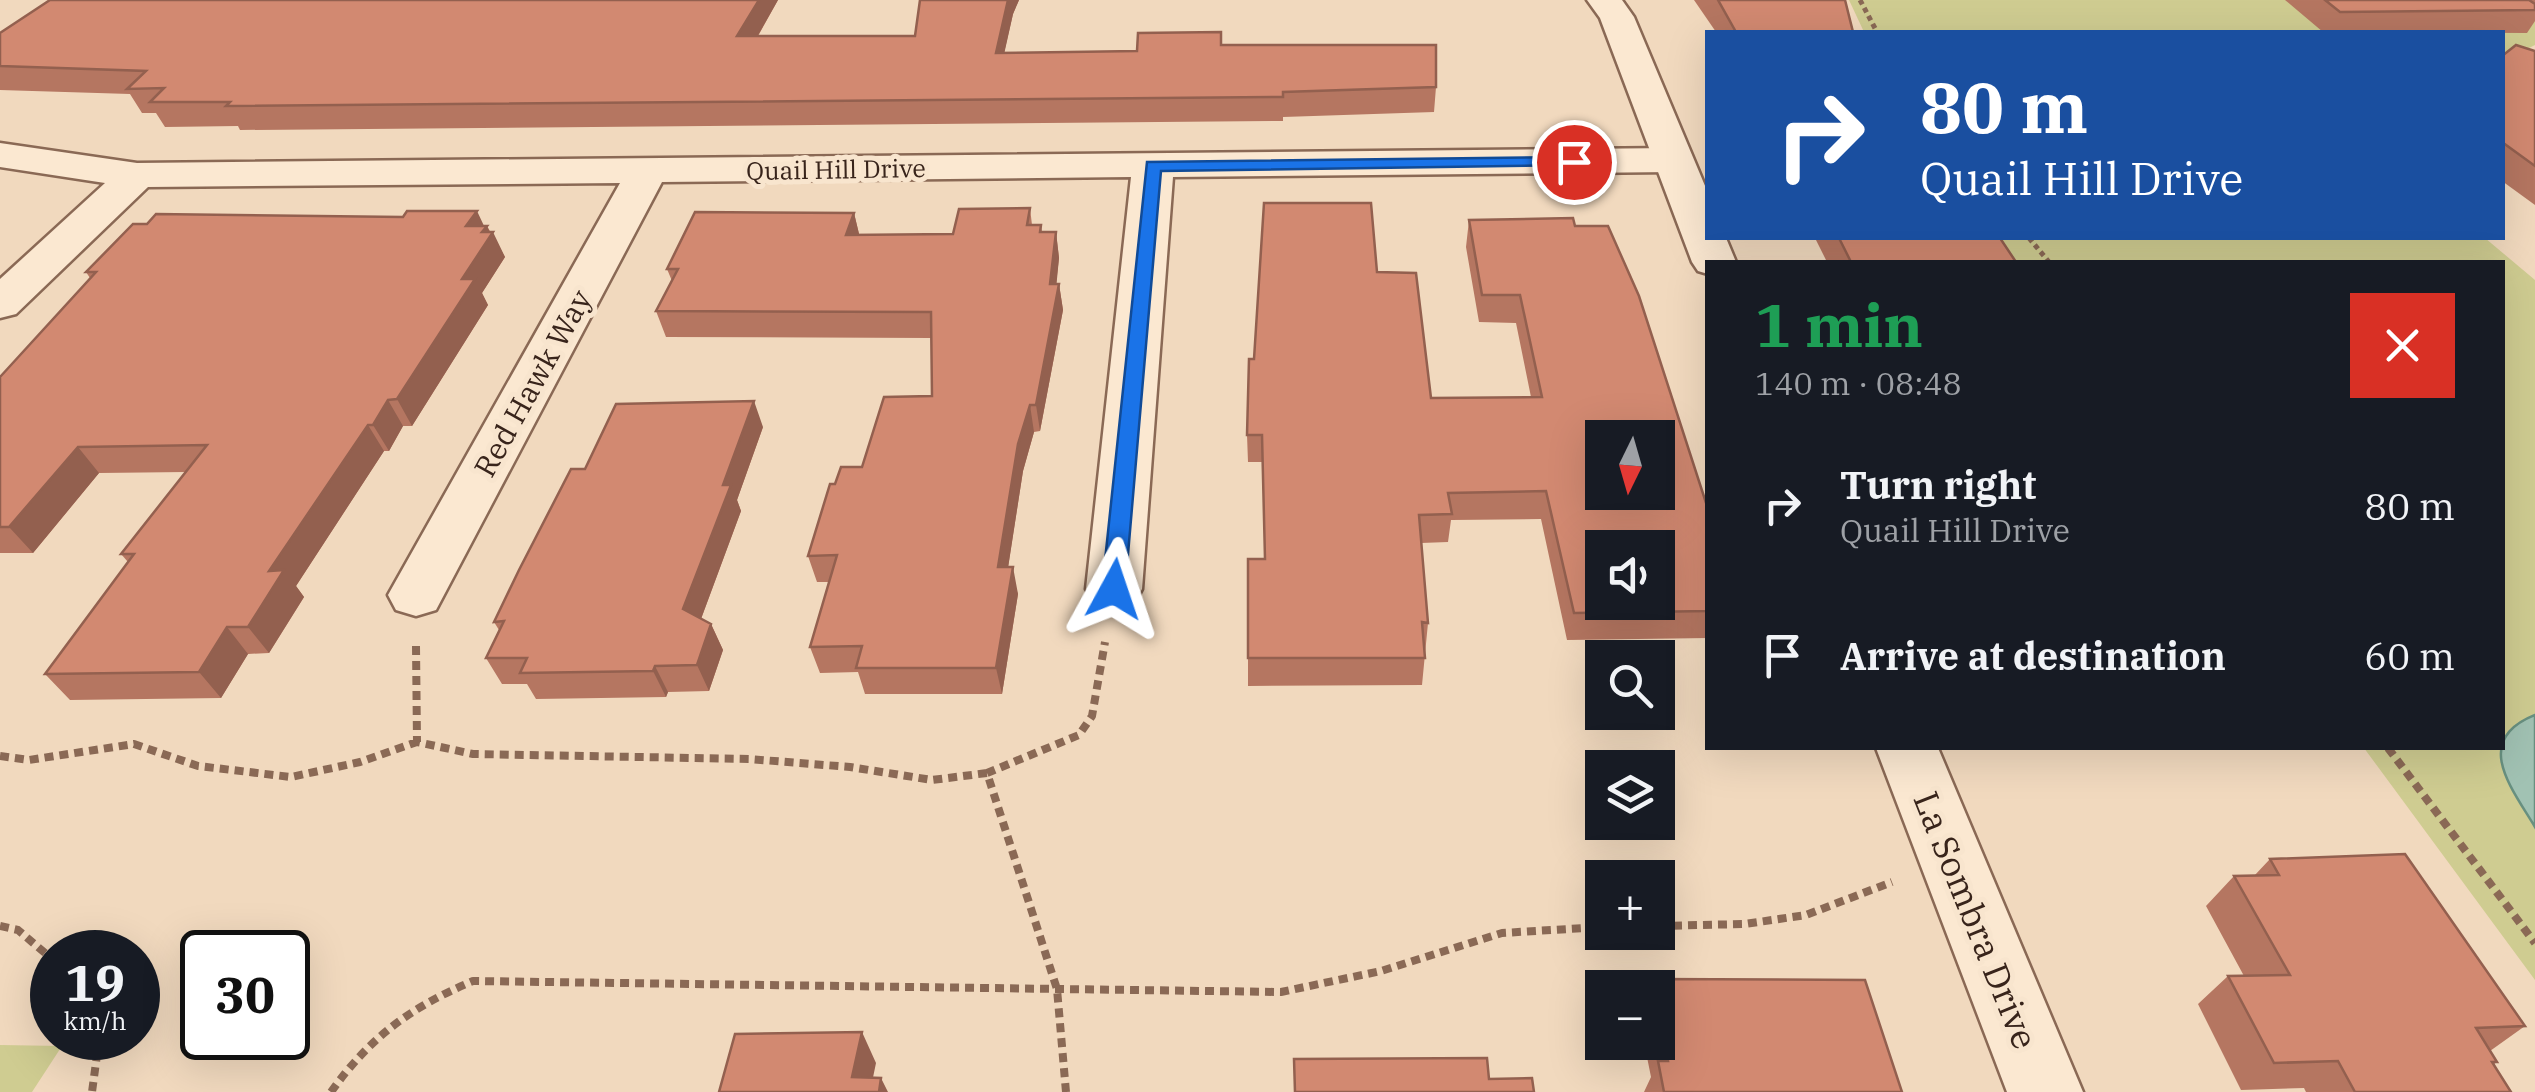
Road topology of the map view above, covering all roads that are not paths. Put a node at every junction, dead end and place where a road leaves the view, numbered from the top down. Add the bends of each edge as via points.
1 (1604, 0) edge
2 (0, 156) edge
3 (1673, 160) junction
4 (1153, 166) junction
5 (647, 171) junction
6 (137, 175) junction
7 (1705, 240) edge
8 (0, 304) edge
9 (1114, 589) road end
10 (416, 595) road end
11 (1909, 750) edge
12 (2045, 1092) edge

1 - 3 street via 1617,16
2 - 6 street, Quail Hill Drive
3 - 4 street, Quail Hill Drive
3 - 7 street
4 - 5 street, Quail Hill Drive
4 - 9 street
5 - 6 street, Quail Hill Drive
5 - 10 street, Red Hawk Way
6 - 8 street
11 - 12 street, La Sombra Drive

